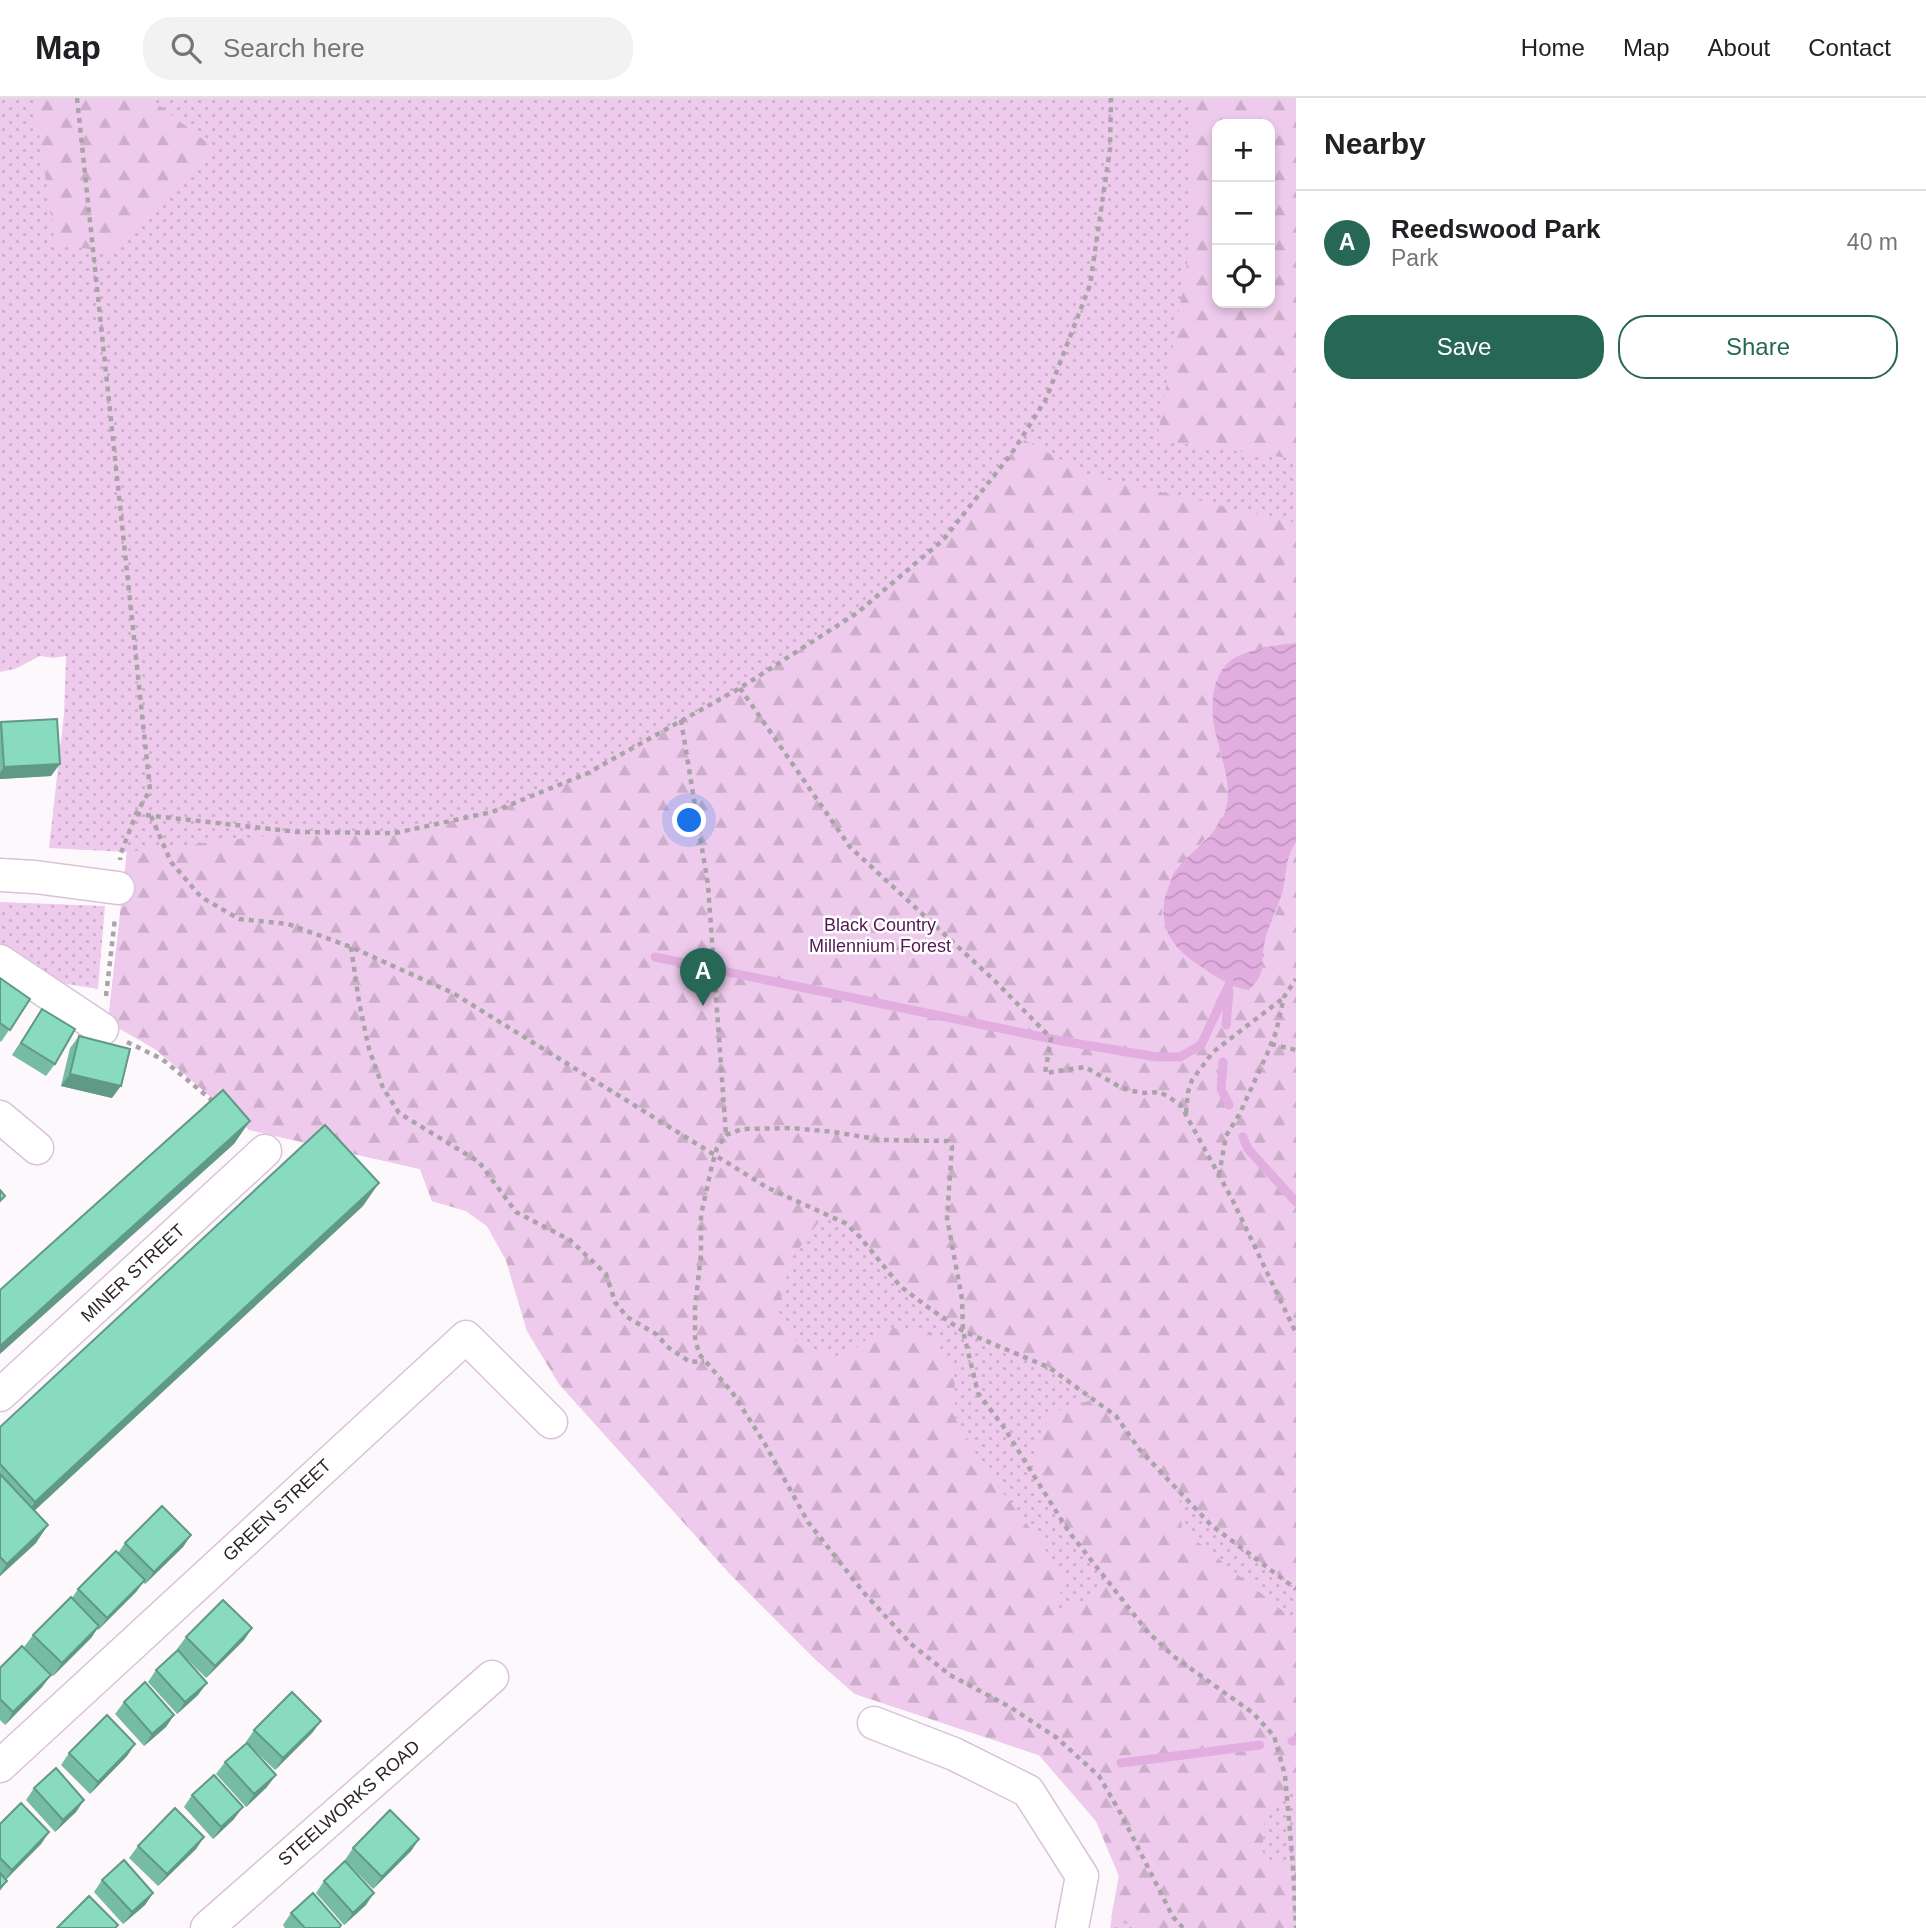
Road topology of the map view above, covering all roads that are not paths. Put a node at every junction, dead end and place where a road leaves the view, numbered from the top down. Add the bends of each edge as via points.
1 (0, 875) edge
2 (118, 888) road end
3 (0, 961) edge
4 (102, 1029) road end
5 (0, 1117) edge
6 (37, 1148) dead end
7 (265, 1151) dead end
8 (0, 1395) edge
9 (551, 1422) dead end
10 (492, 1678) dead end
11 (874, 1723) dead end
12 (0, 1766) edge
13 (207, 1928) edge
14 (1073, 1928) edge

1 - 2 street
3 - 4 street
5 - 6 street
7 - 8 street, MINER STREET
9 - 12 street, GREEN STREET via 466,1337
10 - 13 street, STEELWORKS ROAD
11 - 14 street via 954,1754 1028,1791 1083,1876

